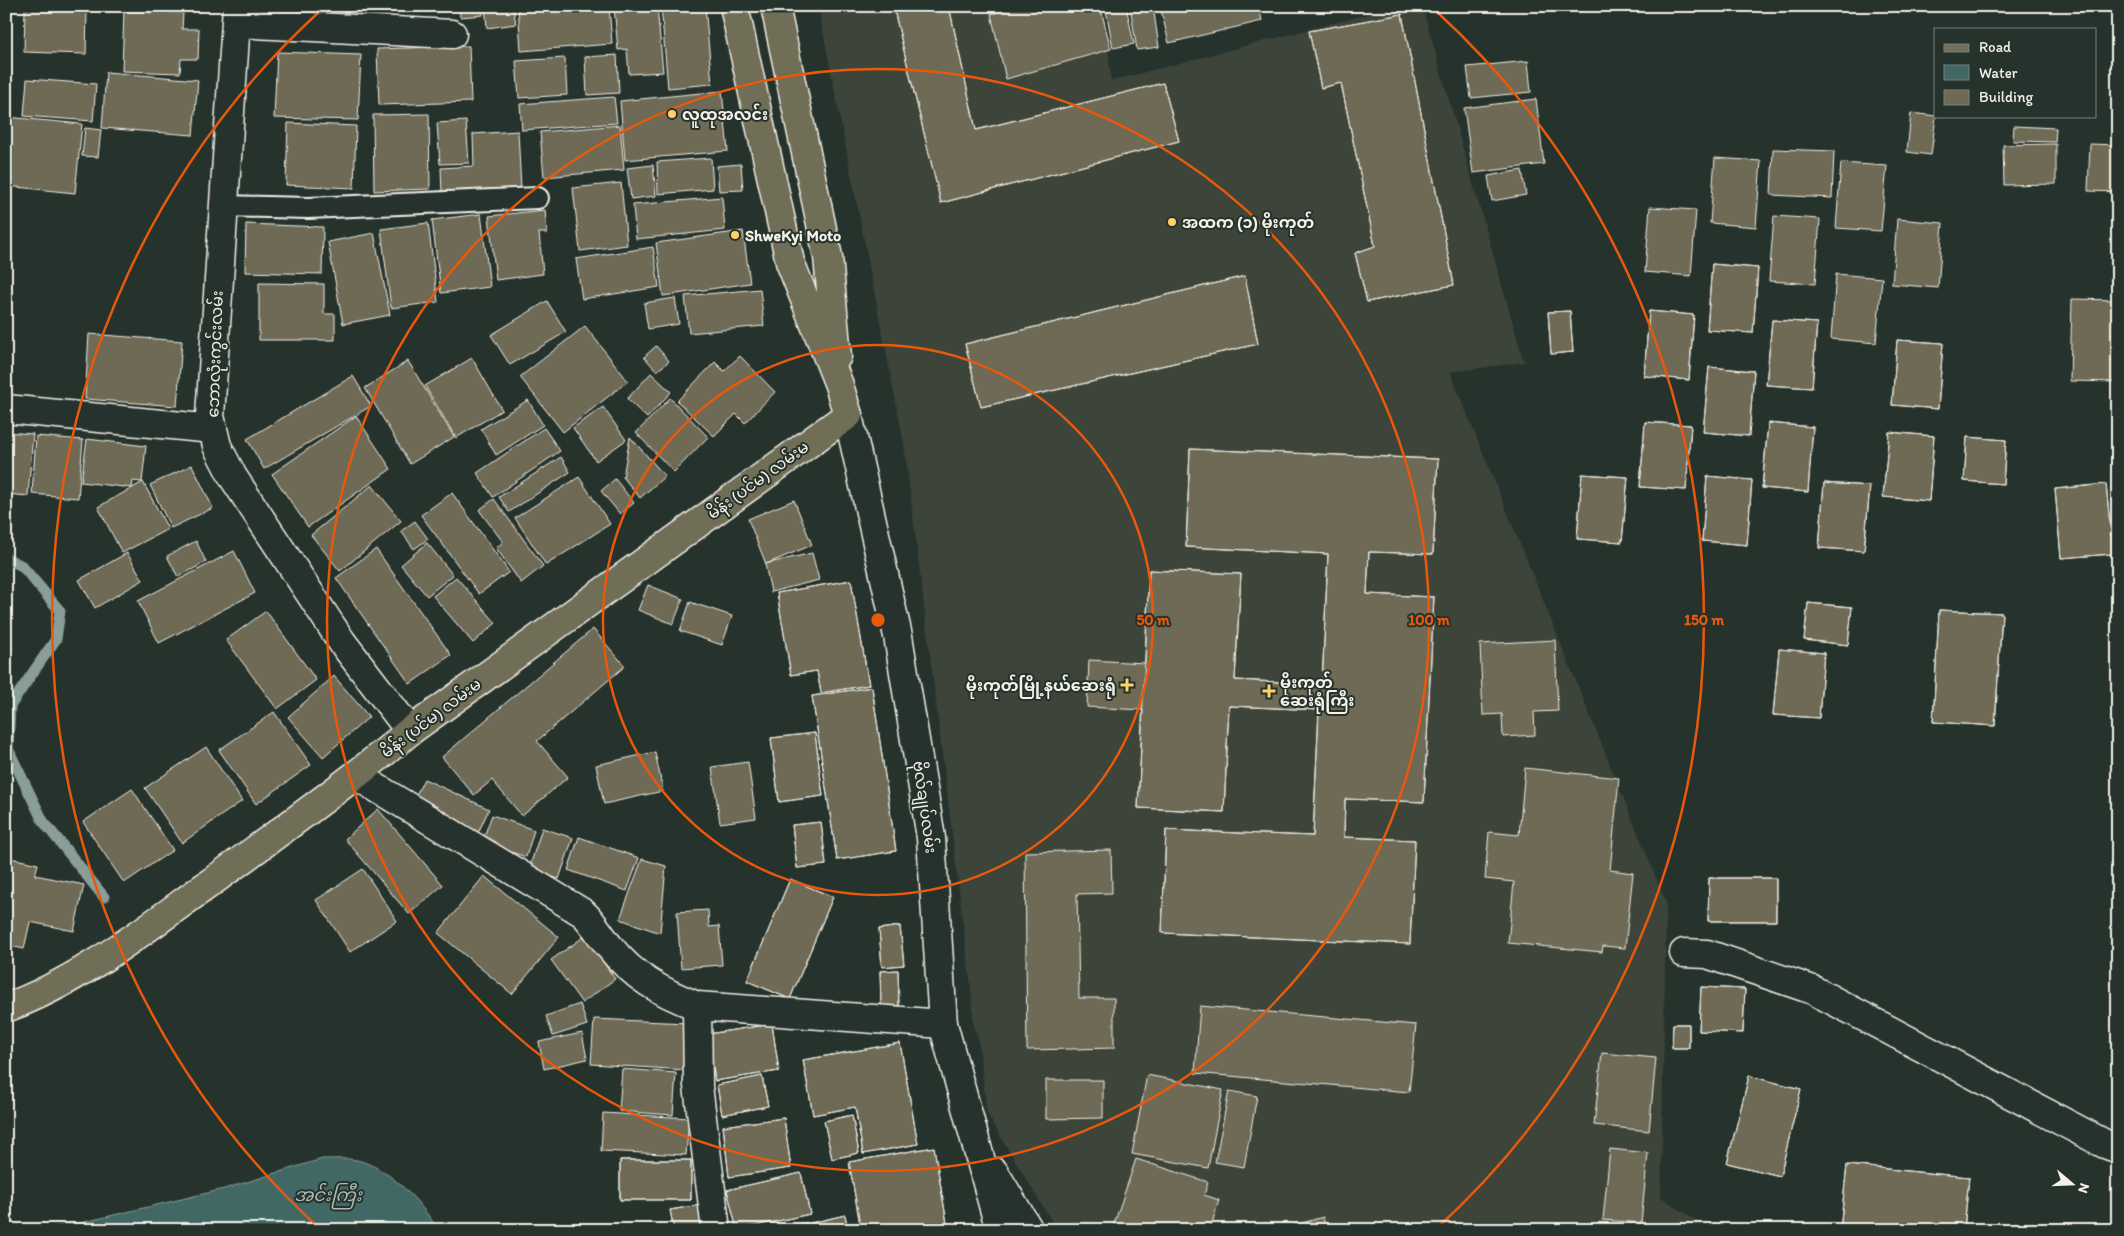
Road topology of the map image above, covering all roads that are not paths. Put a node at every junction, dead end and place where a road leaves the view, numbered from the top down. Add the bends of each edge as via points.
1 (734, 6) edge
2 (774, 6) edge
3 (236, 14) edge
4 (452, 34) dead end
5 (538, 198) dead end
6 (222, 206) junction
7 (839, 385) junction
8 (6, 409) edge
9 (848, 415) junction
10 (213, 429) junction
11 (410, 731) junction
12 (357, 776) junction
13 (1684, 953) dead end
14 (697, 1006) junction
15 (6, 1008) edge
16 (943, 1024) junction
17 (977, 1145) junction
18 (2118, 1149) edge
19 (716, 1230) edge
20 (1000, 1230) edge
21 (1029, 1230) edge

1 - 7 main road via 790,262
2 - 7 main road via 828,256
3 - 4 street
3 - 6 street, ‌ဘောလုံးကွင်းလမ်း
5 - 6 lane via 308,208
6 - 10 street, ‌ဘောလုံးကွင်းလမ်း via 210,416
7 - 9 main road, ဗိုလ်‌ချုပ်‌လမ်း
8 - 10 street
9 - 11 main road, မိန်း (ပင်မ) လမ်းမ
9 - 16 street, ဗိုလ်‌ချုပ်‌လမ်း via 898,636 931,838
10 - 11 street, ‌ဘောလုံးကွင်းလမ်း via 217,446 239,485 342,642
11 - 12 main road, မိန်း (ပင်မ) လမ်းမ
12 - 14 street via 583,913 638,976 662,992
12 - 15 main road, မိန်း (ပင်မ) လမ်းမ via 79,974
13 - 18 street via 1707,954 1813,990
14 - 16 street
14 - 19 street via 698,1086
16 - 17 street, ဗိုလ်‌ချုပ်‌လမ်း
17 - 20 street, ဗိုလ်‌ချုပ်‌လမ်း
17 - 21 street

